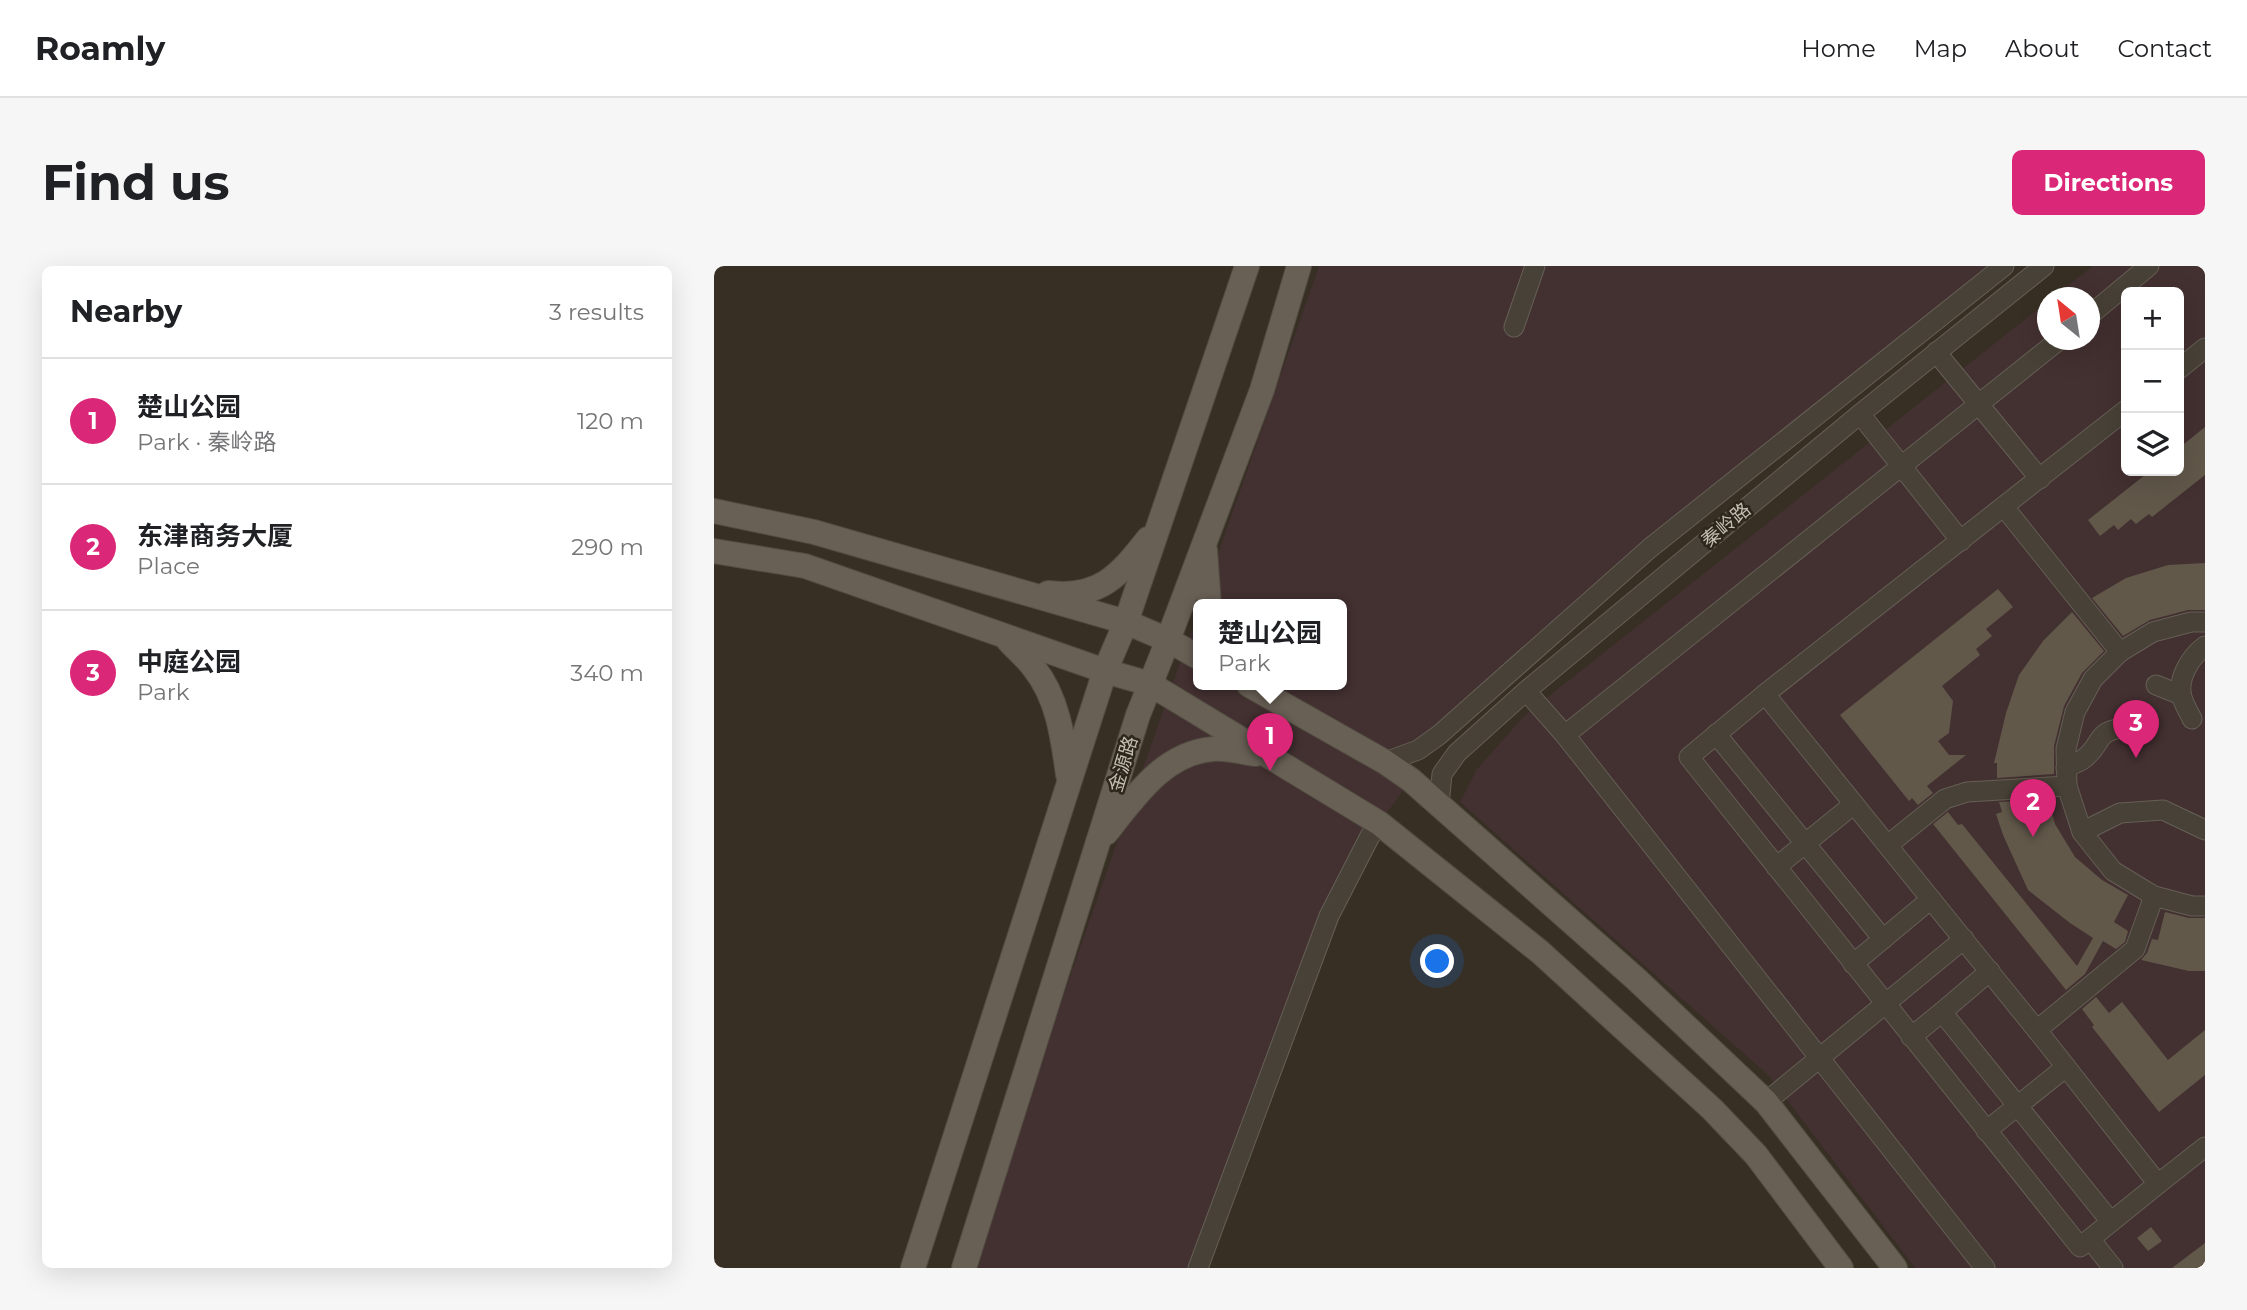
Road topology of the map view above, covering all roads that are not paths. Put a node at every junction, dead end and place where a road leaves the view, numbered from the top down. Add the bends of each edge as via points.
1 (1247, 266) edge
2 (1298, 266) edge
3 (1535, 266) edge
4 (2004, 266) edge
5 (2044, 266) edge
6 (2150, 266) edge
7 (2100, 307) edge
8 (1514, 327) dead end
9 (2205, 348) edge
10 (2047, 350) edge
11 (1936, 352) junction
12 (2184, 365) edge
13 (1980, 404) junction
14 (2122, 413) edge
15 (1860, 414) junction
16 (1900, 466) junction
17 (2040, 479) junction
18 (2004, 507) junction
19 (714, 511) edge
20 (1159, 525) junction
21 (1961, 541) junction
22 (1205, 542) junction
23 (714, 551) edge
24 (1006, 588) junction
25 (1209, 599) edge
26 (1126, 622) junction
27 (2205, 622) edge
28 (1002, 635) junction
29 (1168, 640) junction
30 (2205, 646) edge
31 (2120, 652) junction
32 (1193, 654) edge
33 (1105, 671) junction
34 (1150, 684) junction
35 (2156, 685) dead end
36 (1258, 690) edge
37 (1526, 691) junction
38 (1765, 694) junction
39 (2181, 695) junction
40 (2192, 719) dead end
41 (2131, 727) dead end
42 (1716, 734) junction
43 (1565, 736) junction
44 (1265, 755) junction
45 (1385, 762) junction
46 (2067, 777) junction
47 (1069, 785) junction
48 (1854, 804) junction
49 (1439, 805) junction
50 (1379, 823) junction
51 (2205, 830) edge
52 (2082, 832) junction
53 (1805, 844) junction
54 (1097, 845) junction
55 (1888, 845) junction
56 (1776, 867) junction
57 (2154, 896) junction
58 (1931, 899) junction
59 (2205, 906) edge
60 (1882, 939) junction
61 (1964, 939) junction
62 (1853, 964) junction
63 (1990, 971) junction
64 (1885, 1004) junction
65 (1942, 1012) junction
66 (2037, 1030) junction
67 (1911, 1037) junction
68 (1818, 1059) junction
69 (2066, 1067) junction
70 (1766, 1102) junction
71 (2018, 1106) junction
72 (1986, 1131) junction
73 (2205, 1147) edge
74 (2158, 1184) junction
75 (2111, 1222) junction
76 (2090, 1239) junction
77 (913, 1268) edge
78 (964, 1268) edge
79 (1198, 1268) edge
80 (1842, 1268) edge
81 (1895, 1268) edge
82 (1985, 1268) edge
83 (2113, 1268) edge

1 - 20 main road
2 - 22 main road, 金源路 via 1262,390
3 - 8 street
4 - 45 street, 秦岭路 via 1650,548 1439,735 1418,750
5 - 11 street, 秦岭路
6 - 7 street
9 - 12 street
10 - 13 street
11 - 13 street
11 - 15 street, 秦岭路
13 - 16 street
13 - 17 street
14 - 17 street
15 - 16 street
15 - 37 street, 秦岭路
16 - 21 street
16 - 43 street
17 - 18 street
18 - 21 street
18 - 31 street
19 - 24 main road via 814,532
20 - 24 main road via 1124,571 1093,590 1054,593
20 - 26 main road
21 - 38 street
22 - 25 main road
22 - 29 main road, 金源路
23 - 28 main road via 805,566
24 - 26 main road
26 - 29 main road
26 - 33 main road
27 - 31 street via 2153,632
28 - 33 main road
28 - 47 main road via 1047,687 1058,716
29 - 32 main road
29 - 34 main road, 金源路
30 - 39 street via 2183,675
31 - 46 street via 2094,679 2075,712 2066,749
33 - 34 main road
33 - 47 main road
34 - 44 main road
34 - 54 main road, 金源路
35 - 39 street
36 - 45 main road
37 - 43 street
37 - 49 street, 秦岭路 via 1457,753 1442,774
38 - 42 street
38 - 48 street
39 - 40 street
41 - 46 street via 2102,735
42 - 53 street
42 - 56 street via 1689,757
43 - 68 street
44 - 50 main road
44 - 54 main road via 1213,749 1185,756 1148,780
45 - 49 main road
46 - 52 street
46 - 55 street via 1945,799
47 - 77 main road
48 - 53 street
48 - 55 street
49 - 70 main road via 1636,979
50 - 79 street via 1329,916
50 - 80 main road via 1540,952 1712,1109 1756,1155
51 - 52 street via 2163,810 2120,813
52 - 57 street via 2112,871
53 - 56 street
53 - 60 street
54 - 78 main road, 金源路
55 - 58 street
56 - 62 street
57 - 59 street
57 - 66 street via 2135,949
58 - 60 street
58 - 61 street
60 - 62 street
61 - 63 street
61 - 64 street
62 - 64 street
63 - 65 street
63 - 66 street
64 - 67 street
64 - 68 street
65 - 67 street
65 - 71 street
66 - 69 street
67 - 72 street
68 - 70 street
68 - 82 street
69 - 71 street
69 - 74 street
70 - 81 main road
71 - 72 street
71 - 75 street
72 - 76 street via 2080,1247
73 - 74 street
74 - 75 street
75 - 76 street
76 - 83 street

